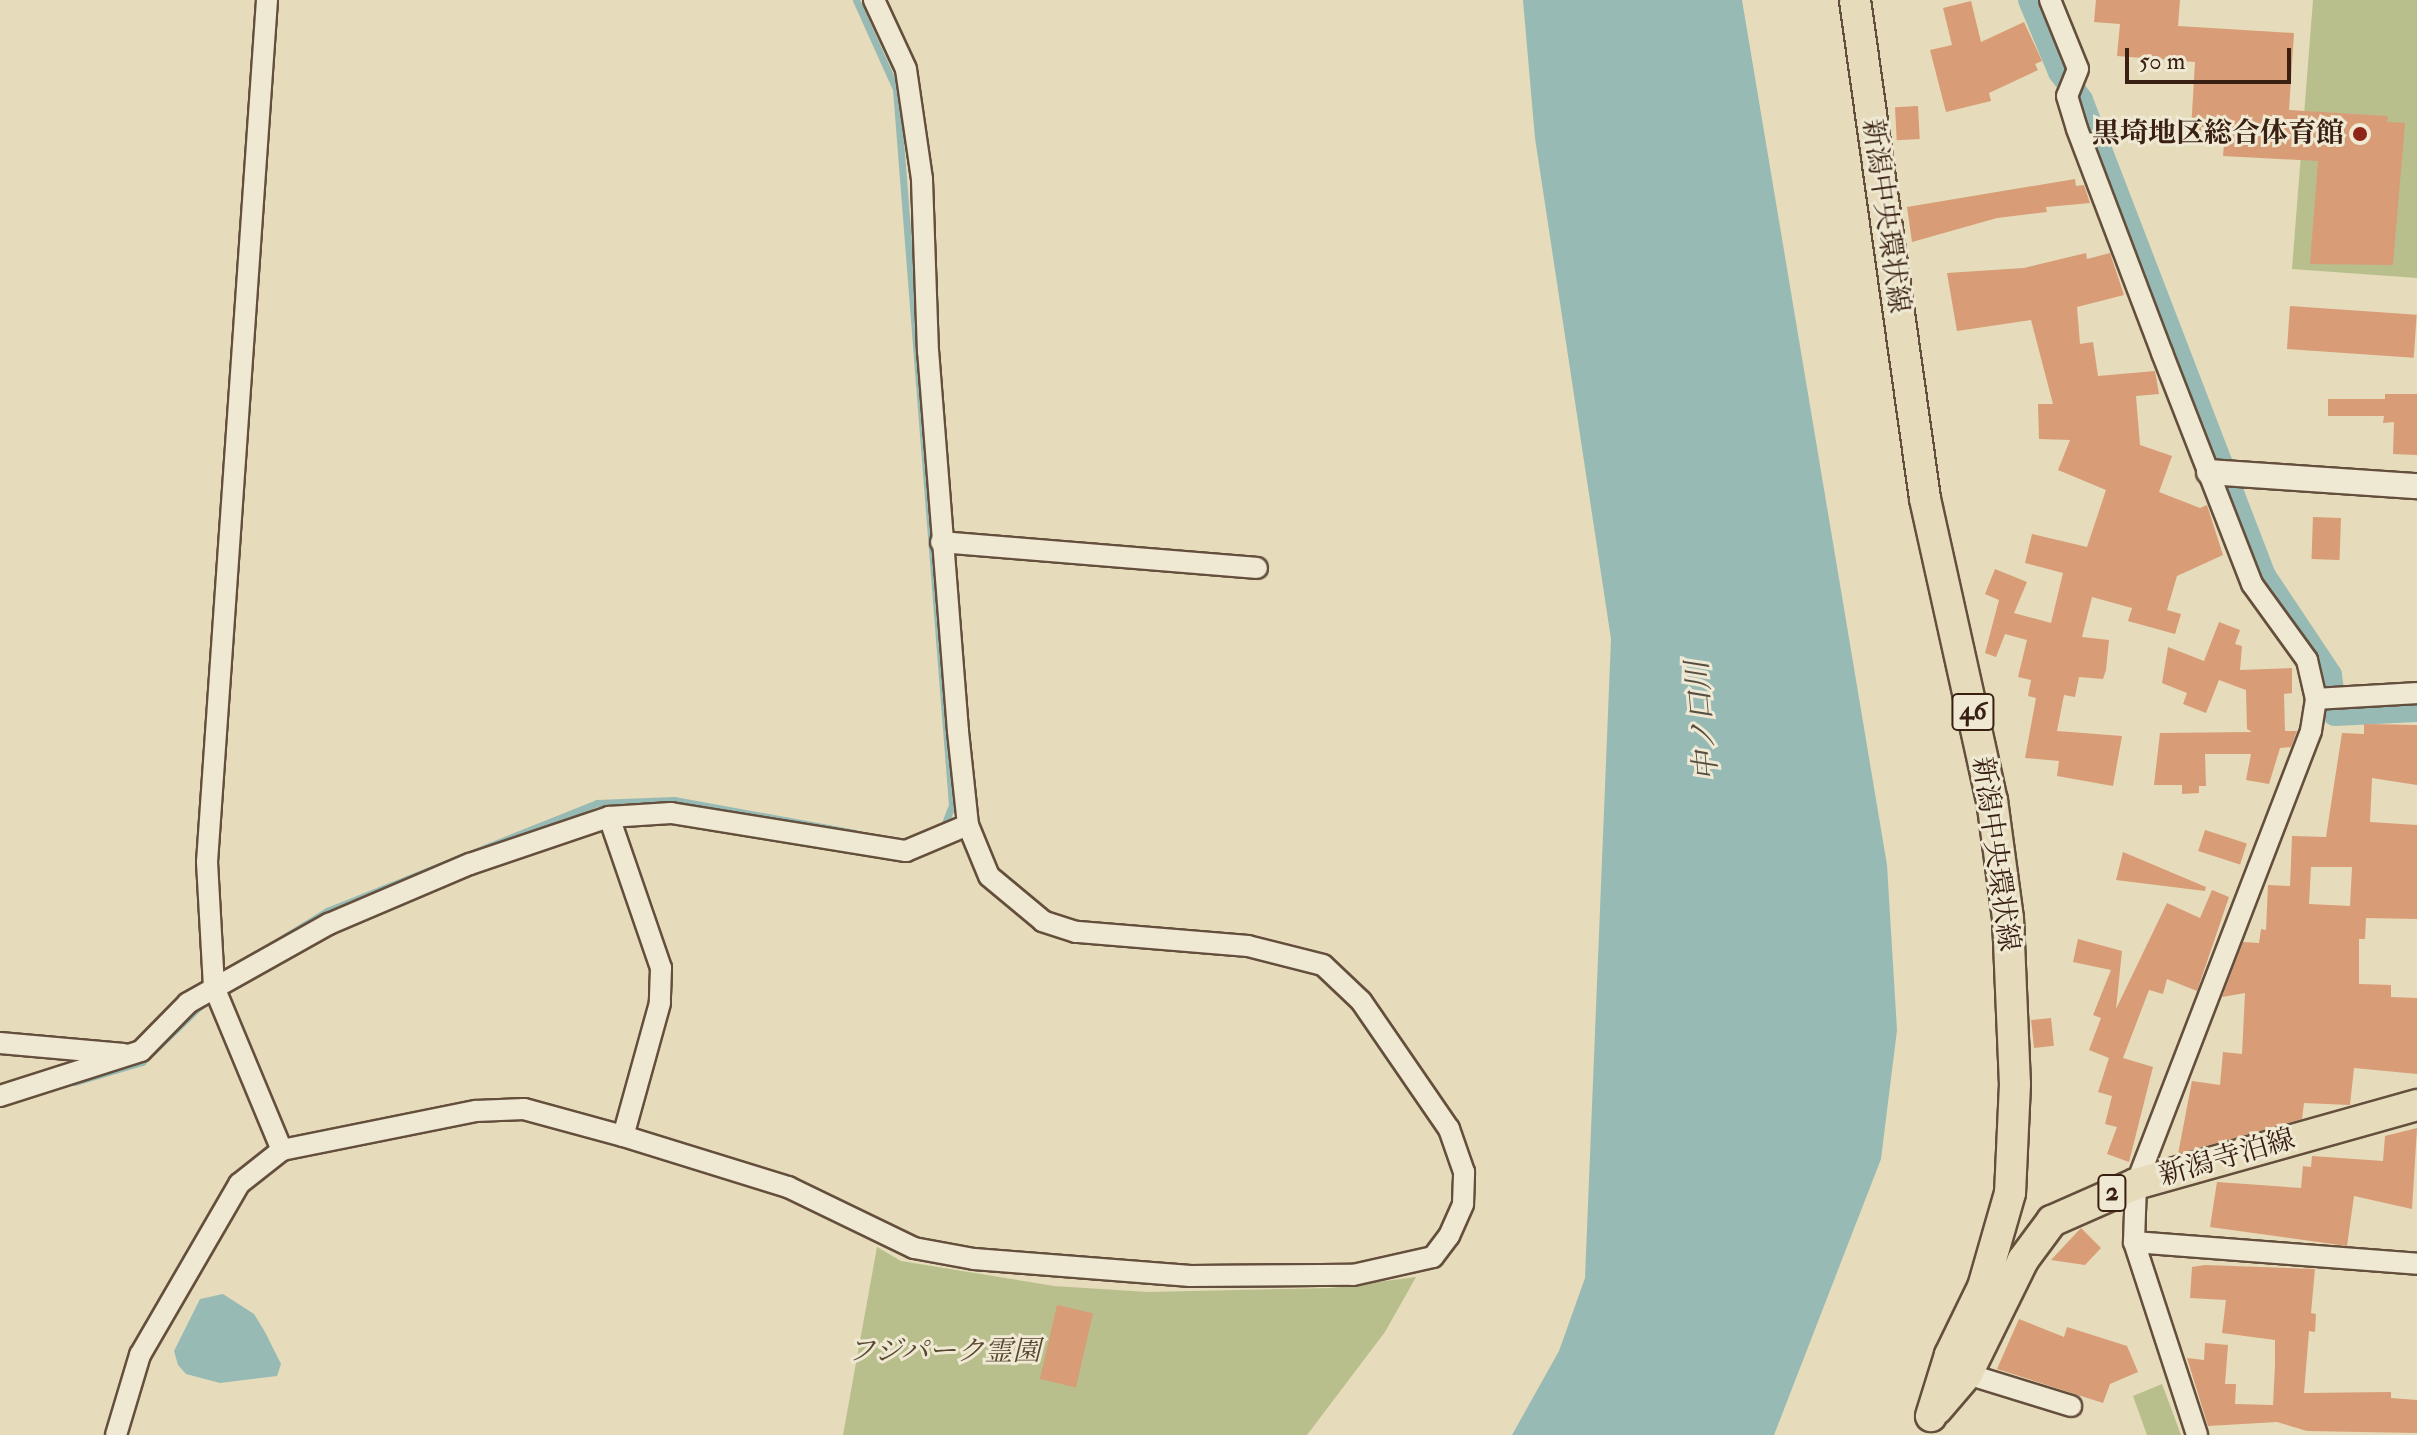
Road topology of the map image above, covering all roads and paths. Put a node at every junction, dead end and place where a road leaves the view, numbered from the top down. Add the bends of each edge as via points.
1 (267, 0) edge
2 (874, 0) edge
3 (1855, 0) edge
4 (2050, 0) edge
5 (2209, 472) junction
6 (2417, 486) edge
7 (941, 542) junction
8 (1257, 568) dead end
9 (2417, 693) edge
10 (2316, 699) junction
11 (609, 817) junction
12 (968, 825) junction
13 (214, 987) junction
14 (0, 1043) edge
15 (124, 1054) junction
16 (0, 1096) edge
17 (2417, 1105) edge
18 (623, 1136) junction
19 (282, 1150) junction
20 (2136, 1184) junction
21 (2134, 1242) junction
22 (2417, 1264) edge
23 (1967, 1374) junction
24 (2071, 1406) dead end
25 (1929, 1425) edge
26 (116, 1435) edge
27 (2197, 1435) edge

1 - 13 street via 207,862
2 - 7 street via 906,69 922,179
3 - 25 main road, 新潟中央環状線 / 46 via 1925,499 1992,800 2009,932 2015,1084 2010,1193 1983,1287 1950,1355
4 - 5 street via 2078,69 2067,96 2077,129
5 - 6 street
5 - 10 street via 2252,584 2307,660
7 - 8 street
7 - 12 street
9 - 10 street
10 - 20 street via 2306,744
11 - 12 street via 671,813 906,851
11 - 13 street via 404,890
11 - 18 street via 661,968 660,1003
12 - 18 street via 989,876 1043,921 1076,932 1248,946 1323,965 1361,1001 1449,1129 1464,1172 1463,1204 1433,1257 1353,1275 1276,1277 1112,1272 974,1259 914,1248 788,1187
13 - 15 street via 188,1003 163,1035
13 - 19 street
14 - 15 street
15 - 16 street
17 - 20 main road, 新潟寺泊線 / 2
18 - 19 street via 524,1109 476,1111
19 - 26 street via 239,1184 184,1276 140,1355
20 - 21 street
20 - 23 main road, 新潟寺泊線 / 2 via 2052,1221 2023,1260
21 - 22 street
21 - 27 street
23 - 24 street
23 - 25 main road, 新潟寺泊線 / 2

